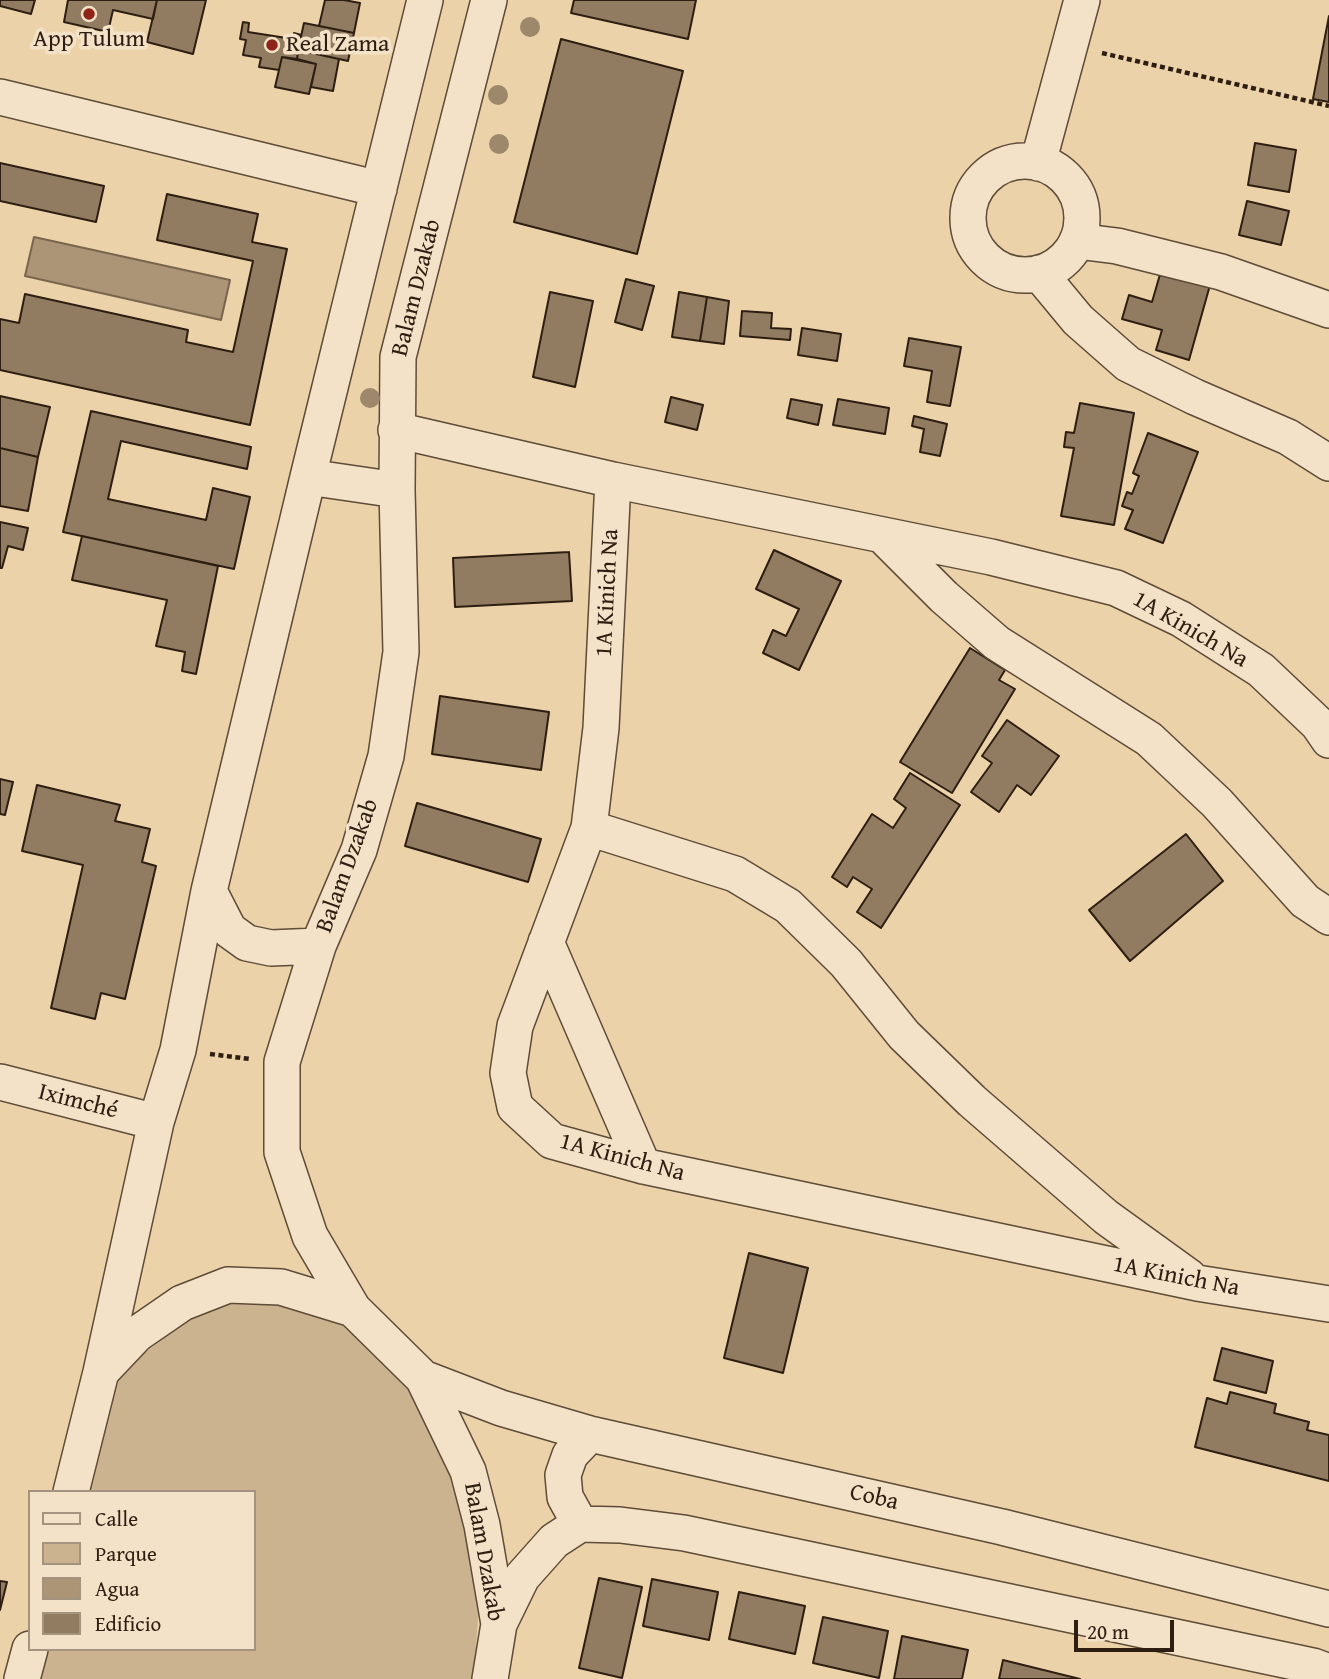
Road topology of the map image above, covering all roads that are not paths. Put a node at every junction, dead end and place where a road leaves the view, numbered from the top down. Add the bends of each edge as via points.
1 (425, 0) edge
2 (489, 0) edge
3 (1082, 0) edge
4 (0, 97) edge
5 (1038, 163) junction
6 (379, 189) junction
7 (1077, 241) junction
8 (1039, 273) junction
9 (1329, 310) edge
10 (396, 430) junction
11 (1329, 463) edge
12 (308, 477) junction
13 (614, 480) junction
14 (397, 490) junction
15 (882, 535) junction
16 (1329, 740) edge
17 (589, 828) junction
18 (209, 891) junction
19 (1329, 917) edge
20 (546, 942) junction
21 (318, 946) junction
22 (0, 1082) edge
23 (156, 1122) junction
24 (643, 1166) junction
25 (1198, 1283) junction
26 (1329, 1304) edge
27 (353, 1309) junction
28 (102, 1372) junction
29 (423, 1378) junction
30 (590, 1434) junction
31 (72, 1490) edge
32 (580, 1524) junction
33 (1329, 1609) edge
34 (499, 1624) junction
35 (29, 1651) edge
36 (1329, 1672) edge
37 (22, 1679) edge
38 (490, 1679) edge

1 - 6 street
2 - 10 street, Balam Dzakab via 398,357
3 - 5 street
4 - 6 street
5 - 7 street via 1063,176 1075,193 1082,213
5 - 8 street via 1006,164 980,182 972,195 968,227 981,255 993,266 1023,275
6 - 12 street
7 - 8 street via 1062,261
7 - 9 street via 1117,246 1221,272
8 - 11 street via 1077,320 1128,365 1288,438
10 - 13 street, 1A Kinich Na
10 - 14 street, Balam Dzakab
12 - 14 street
12 - 18 street
13 - 15 street, 1A Kinich Na
13 - 17 street, 1A Kinich Na via 601,728
14 - 21 street, Balam Dzakab via 401,652 386,756 359,849
15 - 16 street, 1A Kinich Na via 1116,588 1181,619 1261,670
15 - 19 street via 997,643 1149,739 1217,803 1306,901
17 - 20 street, 1A Kinich Na
17 - 25 street via 735,874 788,906 846,963 904,1035 972,1101 1097,1209
18 - 21 street via 229,930 247,943 271,948
18 - 23 street via 178,1050
20 - 24 street
20 - 24 street, 1A Kinich Na via 515,1027 508,1073 515,1107 552,1142
21 - 27 street, Balam Dzakab via 282,1062 282,1152 310,1236
22 - 23 street, Iximché
23 - 28 street
24 - 25 street, 1A Kinich Na
25 - 26 street, 1A Kinich Na
27 - 28 street via 281,1287 228,1285 182,1303 137,1334
27 - 29 street, Balam Dzakab
28 - 31 street
29 - 30 street, Coba via 501,1408
29 - 34 street, Balam Dzakab via 468,1471
30 - 32 street via 570,1455 563,1475 565,1497
30 - 33 street, Coba via 989,1524
32 - 34 street via 554,1541 522,1577
32 - 36 street via 684,1533
34 - 38 street, Balam Dzakab
35 - 37 street

